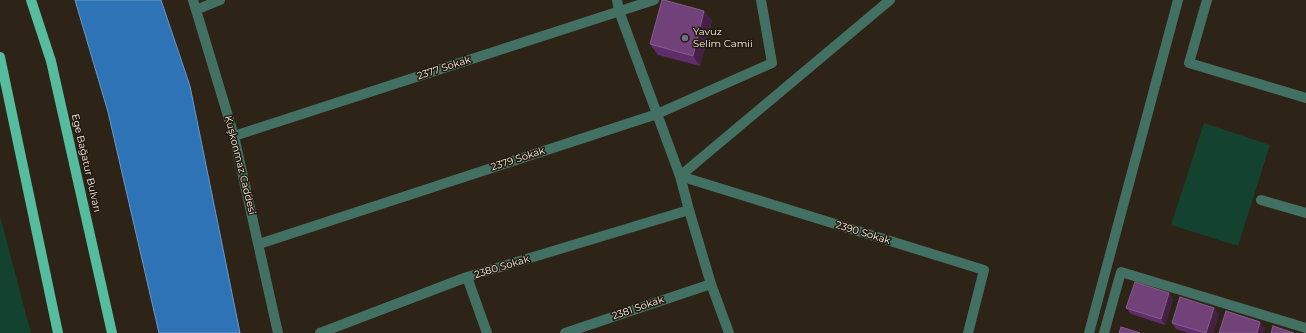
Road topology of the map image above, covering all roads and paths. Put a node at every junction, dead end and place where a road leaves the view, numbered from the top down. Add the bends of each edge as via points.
1 (31, 0) edge
2 (193, 0) edge
3 (220, 0) edge
4 (617, 0) edge
5 (654, 0) edge
6 (761, 0) edge
7 (890, 0) edge
8 (1178, 0) edge
9 (1207, 0) edge
10 (196, 10) junction
11 (619, 11) junction
12 (0, 57) edge
13 (1306, 98) edge
14 (657, 114) junction
15 (234, 136) junction
16 (680, 176) junction
17 (1262, 200) dead end
18 (688, 210) junction
19 (1306, 213) edge
20 (259, 244) junction
21 (467, 277) junction
22 (711, 284) junction
23 (1306, 328) edge
24 (58, 333) edge
25 (112, 333) edge
26 (278, 333) edge
27 (320, 333) edge
28 (487, 333) edge
29 (565, 333) edge
30 (729, 333) edge
31 (968, 333) edge
32 (1089, 333) edge
33 (1104, 333) edge

1 - 25 main road, Ege Bağatur Bulvarı via 51,61
2 - 10 street, Kuşkonmaz Caddesi
3 - 10 street
4 - 11 street
5 - 11 street, 2377 Sokak
6 - 14 street, 2379 Sokak via 772,63
7 - 16 street
8 - 32 street
9 - 13 street via 1189,63
10 - 15 street, Kuşkonmaz Caddesi
11 - 14 street
11 - 15 street, 2377 Sokak
12 - 24 main road
14 - 16 street
14 - 20 street, 2379 Sokak
15 - 20 street, Kuşkonmaz Caddesi
16 - 18 street
16 - 31 street, 2390 Sokak via 984,270
17 - 19 street
18 - 21 street, 2380 Sokak
18 - 22 street
20 - 26 street, Kuşkonmaz Caddesi
21 - 27 street, 2380 Sokak
21 - 28 street
22 - 29 street, 2381 Sokak
22 - 30 street
23 - 33 street via 1121,272

